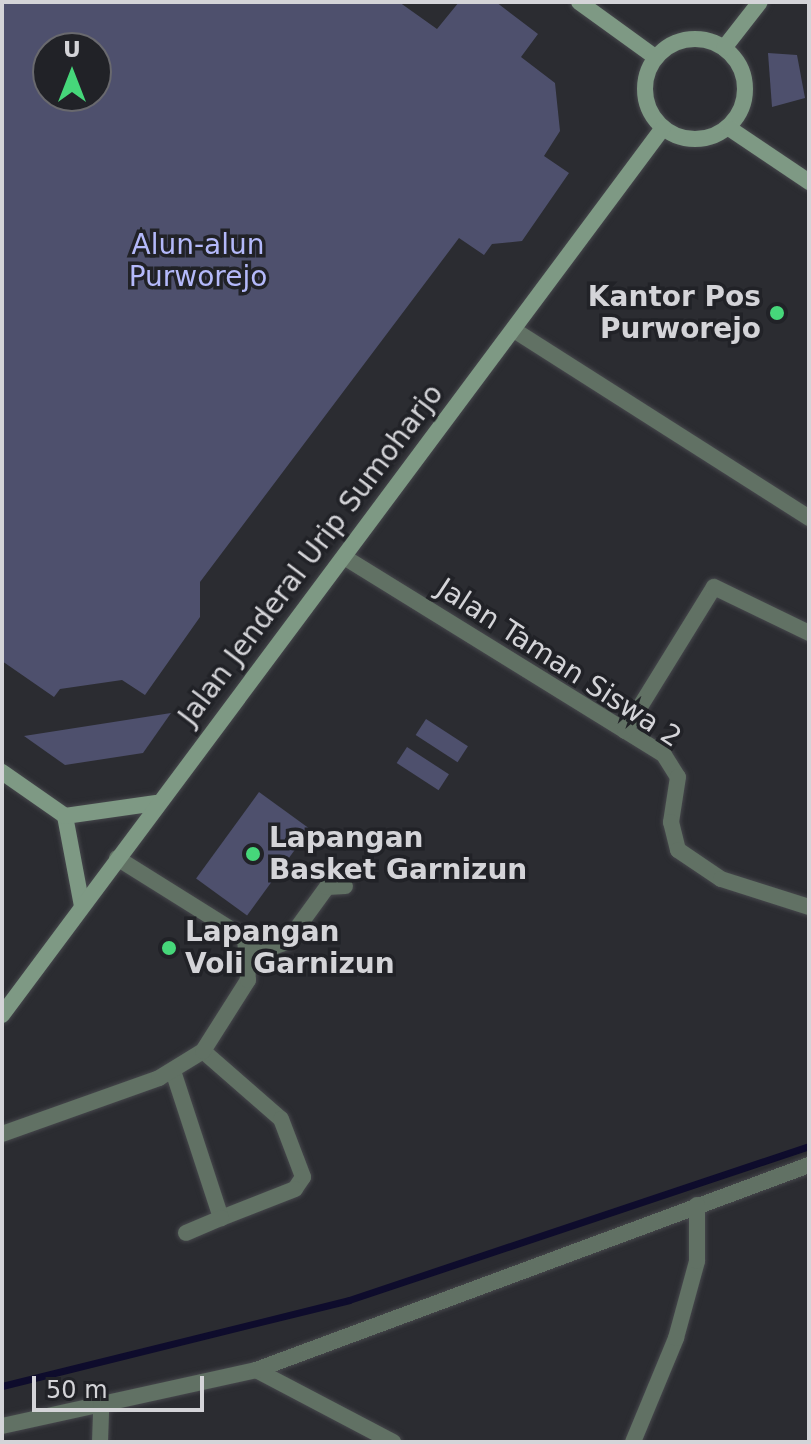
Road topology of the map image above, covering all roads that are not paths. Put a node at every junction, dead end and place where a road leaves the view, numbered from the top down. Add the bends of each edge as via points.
1 (579, 2) edge
2 (760, 2) edge
3 (724, 48) junction
4 (655, 57) junction
5 (663, 128) junction
6 (729, 128) junction
7 (809, 182) edge
8 (514, 330) junction
9 (809, 518) edge
10 (344, 557) junction
11 (809, 633) edge
12 (625, 731) junction
13 (2, 772) edge
14 (156, 803) junction
15 (65, 816) junction
16 (117, 858) junction
17 (345, 886) dead end
18 (82, 906) junction
19 (809, 907) edge
20 (245, 941) junction
21 (2, 1015) edge
22 (203, 1051) junction
23 (173, 1071) junction
24 (2, 1134) edge
25 (809, 1165) edge
26 (697, 1205) junction
27 (221, 1218) junction
28 (186, 1233) dead end
29 (256, 1370) junction
30 (101, 1405) junction
31 (2, 1426) edge
32 (372, 1437) edge
33 (100, 1442) edge
34 (393, 1442) edge
35 (633, 1442) edge

1 - 4 main road
2 - 3 main road
3 - 4 main road via 696,39
3 - 6 main road via 741,68 746,94
4 - 5 main road via 644,87
5 - 6 main road via 702,139
5 - 8 main road, Jalan Jenderal Urip Sumoharjo
6 - 7 main road
8 - 9 street
8 - 10 main road, Jalan Jenderal Urip Sumoharjo
10 - 12 street, Jalan Taman Siswa 2
10 - 14 main road, Jalan Jenderal Urip Sumoharjo
11 - 12 street via 714,587
12 - 19 street, Jalan Taman Siswa 2 via 674,767 672,835 678,850 721,879
13 - 15 main road
14 - 15 main road
14 - 16 main road, Jalan Jenderal Urip Sumoharjo
15 - 18 main road
16 - 18 main road, Jalan Jenderal Urip Sumoharjo
16 - 20 street
17 - 20 street via 327,887 287,942 264,950
18 - 21 main road, Jalan Jenderal Urip Sumoharjo
20 - 22 street via 248,980
22 - 23 street
22 - 27 street via 281,1119 303,1177 295,1189
23 - 24 street
23 - 27 street
25 - 26 street
26 - 29 street
26 - 35 street via 697,1261 676,1338
27 - 28 street
29 - 30 street
29 - 32 street
30 - 31 street
30 - 33 street
32 - 34 street

